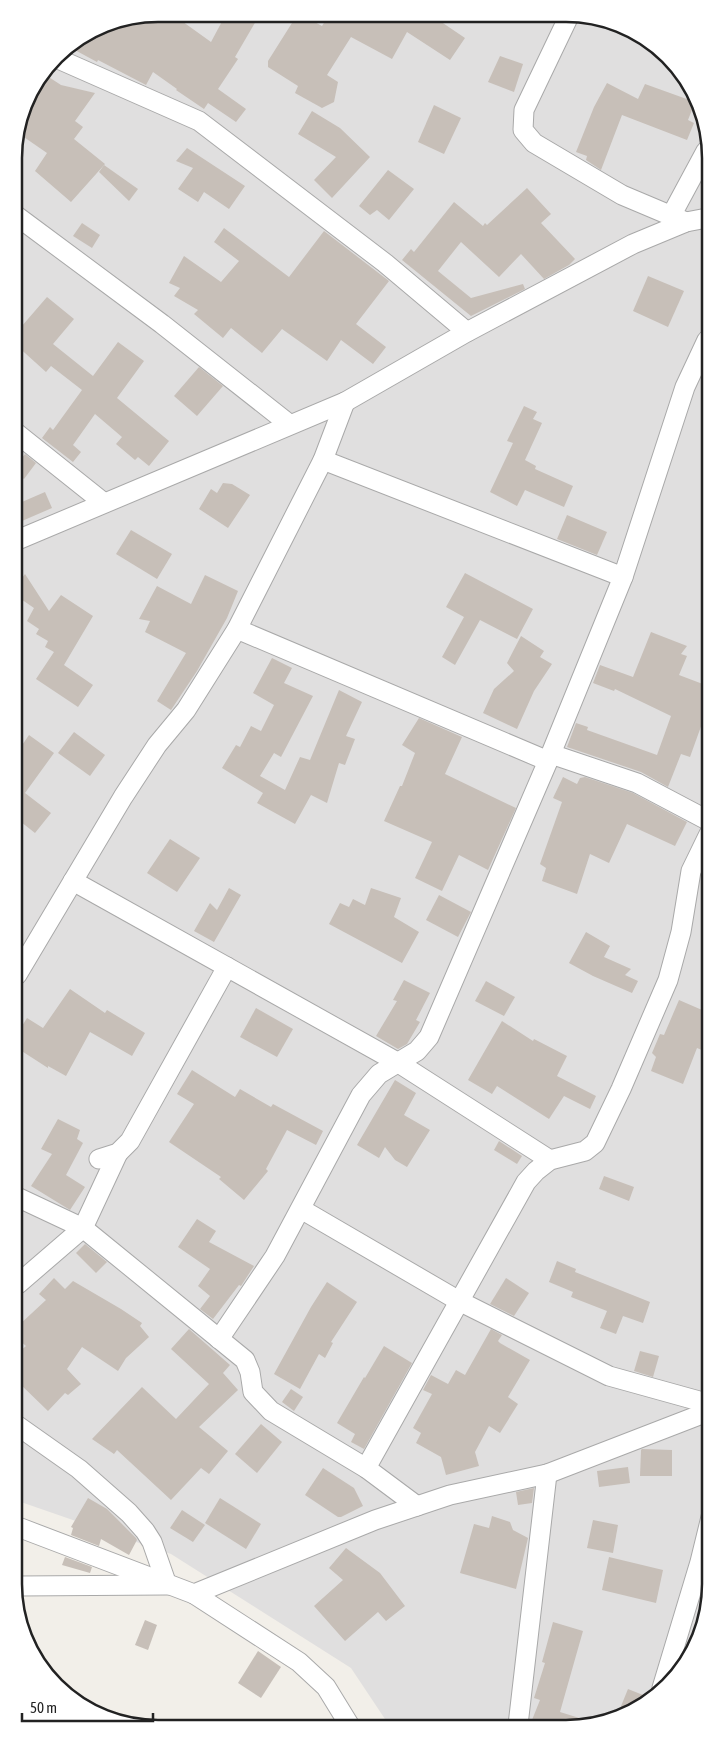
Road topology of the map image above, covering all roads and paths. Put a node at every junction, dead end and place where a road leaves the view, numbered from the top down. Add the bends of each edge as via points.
1 (566, 22) edge
2 (63, 61) edge
3 (702, 161) edge
4 (702, 218) edge
5 (679, 219) junction
6 (23, 221) edge
7 (467, 332) junction
8 (702, 351) edge
9 (345, 402) junction
10 (289, 424) junction
11 (23, 438) edge
12 (323, 460) junction
13 (104, 503) junction
14 (23, 540) edge
15 (623, 577) junction
16 (237, 630) junction
17 (549, 757) junction
18 (702, 818) edge
19 (702, 848) edge
20 (73, 881) junction
21 (22, 966) edge
22 (227, 968) junction
23 (397, 1062) junction
24 (118, 1153) junction
25 (99, 1159) dead end
26 (550, 1160) junction
27 (22, 1199) edge
28 (300, 1209) junction
29 (83, 1228) junction
30 (22, 1280) edge
31 (459, 1301) junction
32 (219, 1339) junction
33 (702, 1402) edge
34 (702, 1414) edge
35 (22, 1429) edge
36 (366, 1468) junction
37 (547, 1474) junction
38 (416, 1506) junction
39 (22, 1529) edge
40 (702, 1554) edge
41 (167, 1585) junction
42 (22, 1586) edge
43 (194, 1594) junction
44 (665, 1678) edge
45 (346, 1720) edge
46 (519, 1720) edge

1 - 5 street via 524,110 523,130 534,143 614,190
2 - 7 street via 199,121 385,263
3 - 5 street
4 - 5 street
5 - 7 street
6 - 10 street
7 - 9 street
8 - 15 street via 686,387
9 - 10 street
9 - 12 street
10 - 13 street
11 - 13 street
12 - 15 street
12 - 16 street
13 - 14 street
15 - 17 street
16 - 17 street
16 - 20 street via 186,710 157,745 122,797
17 - 18 street via 637,783
17 - 23 street via 429,1036 416,1051
19 - 26 street via 691,871 681,932 668,980 595,1143 585,1151
20 - 21 street
20 - 22 street
22 - 23 street
22 - 24 street via 130,1141
23 - 26 street
23 - 28 street via 379,1074 361,1096
24 - 25 street
24 - 29 street
26 - 31 street via 526,1182
27 - 29 street
28 - 31 street
28 - 32 street via 275,1256
29 - 30 street
29 - 32 street
31 - 33 street via 610,1376
31 - 36 street
32 - 36 street via 245,1360 253,1392 271,1411
34 - 37 street
35 - 41 street via 79,1469 129,1513 152,1542
36 - 38 street
37 - 38 street via 450,1495
37 - 46 street
38 - 43 street
39 - 41 street
40 - 44 street
41 - 42 street
41 - 43 street
43 - 45 street via 299,1662 326,1686

